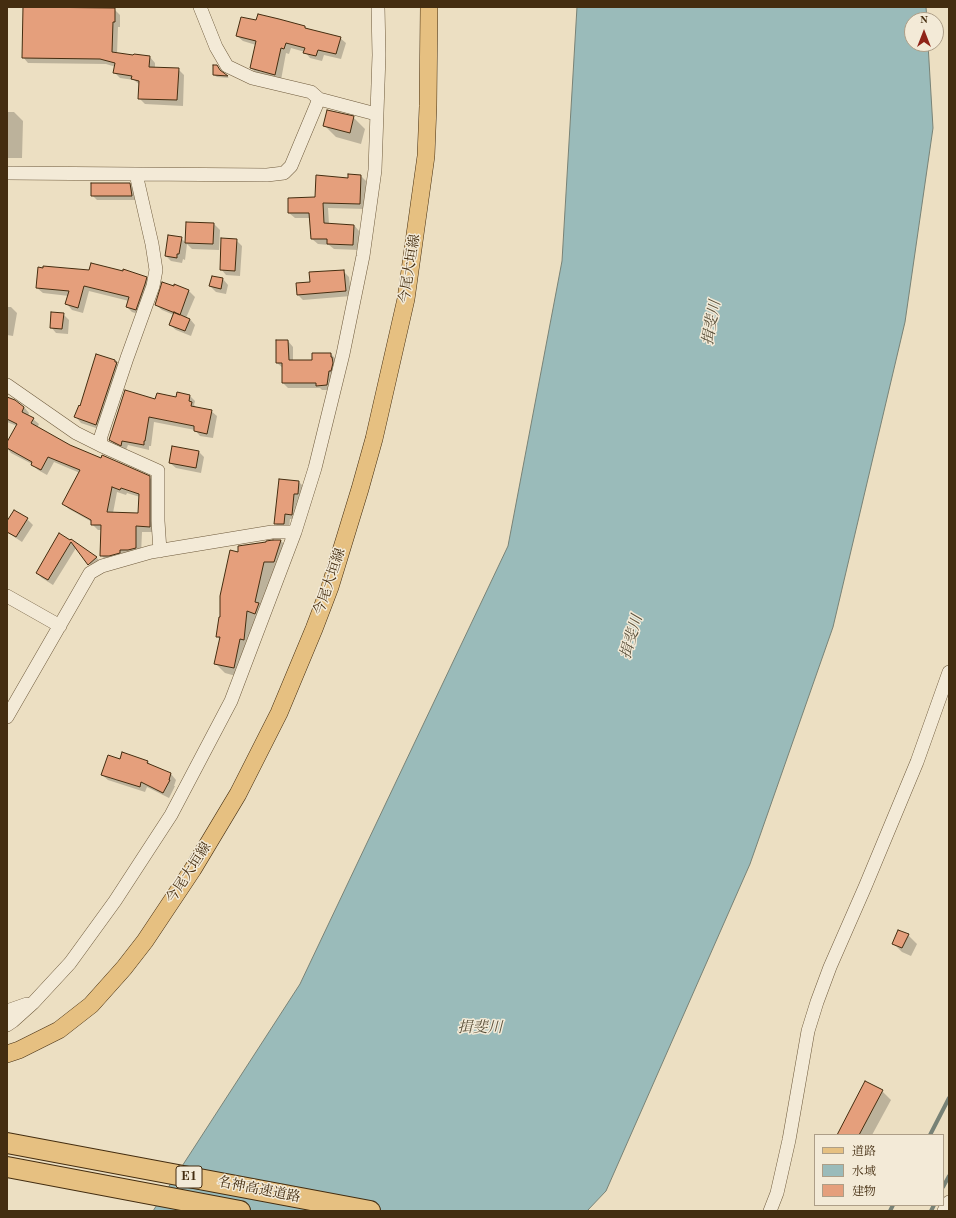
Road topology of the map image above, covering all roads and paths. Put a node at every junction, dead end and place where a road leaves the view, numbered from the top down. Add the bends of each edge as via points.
1 (200, 7) edge
2 (378, 7) edge
3 (429, 7) edge
4 (319, 99) junction
5 (376, 114) junction
6 (7, 173) edge
7 (136, 174) junction
8 (7, 385) edge
9 (100, 445) junction
10 (295, 532) junction
11 (160, 551) junction
12 (7, 596) edge
13 (60, 626) junction
14 (949, 672) edge
15 (7, 717) edge
16 (33, 1003) junction
17 (7, 1011) edge
18 (7, 1025) edge
19 (7, 1054) edge
20 (7, 1143) edge
21 (7, 1167) edge
22 (949, 1202) edge
23 (240, 1211) edge
24 (370, 1211) edge
25 (770, 1211) edge
26 (944, 1211) edge

1 - 4 street via 216,47 227,66 252,78 311,92
2 - 5 street
3 - 19 main road, 今尾大垣線 via 426,156 406,299 374,439 330,587 314,629 279,713 238,794 145,941 91,1005 59,1030
4 - 5 street
4 - 7 street via 291,166 284,172 267,175
5 - 10 street via 375,170 363,256 343,354 315,468
6 - 7 street
7 - 9 street via 156,270 153,286
8 - 9 street via 76,433
9 - 11 street via 158,471
10 - 11 street via 272,532
10 - 16 street via 231,701 171,816 70,964
11 - 13 street via 102,566 90,572
12 - 13 street
13 - 15 street
14 - 25 street via 917,762 817,1002 808,1031 789,1140 777,1193
16 - 17 street
16 - 18 street
20 - 24 highway, 名神高速道路 / E1
21 - 23 highway, 名神高速道路 / E1
22 - 26 street

